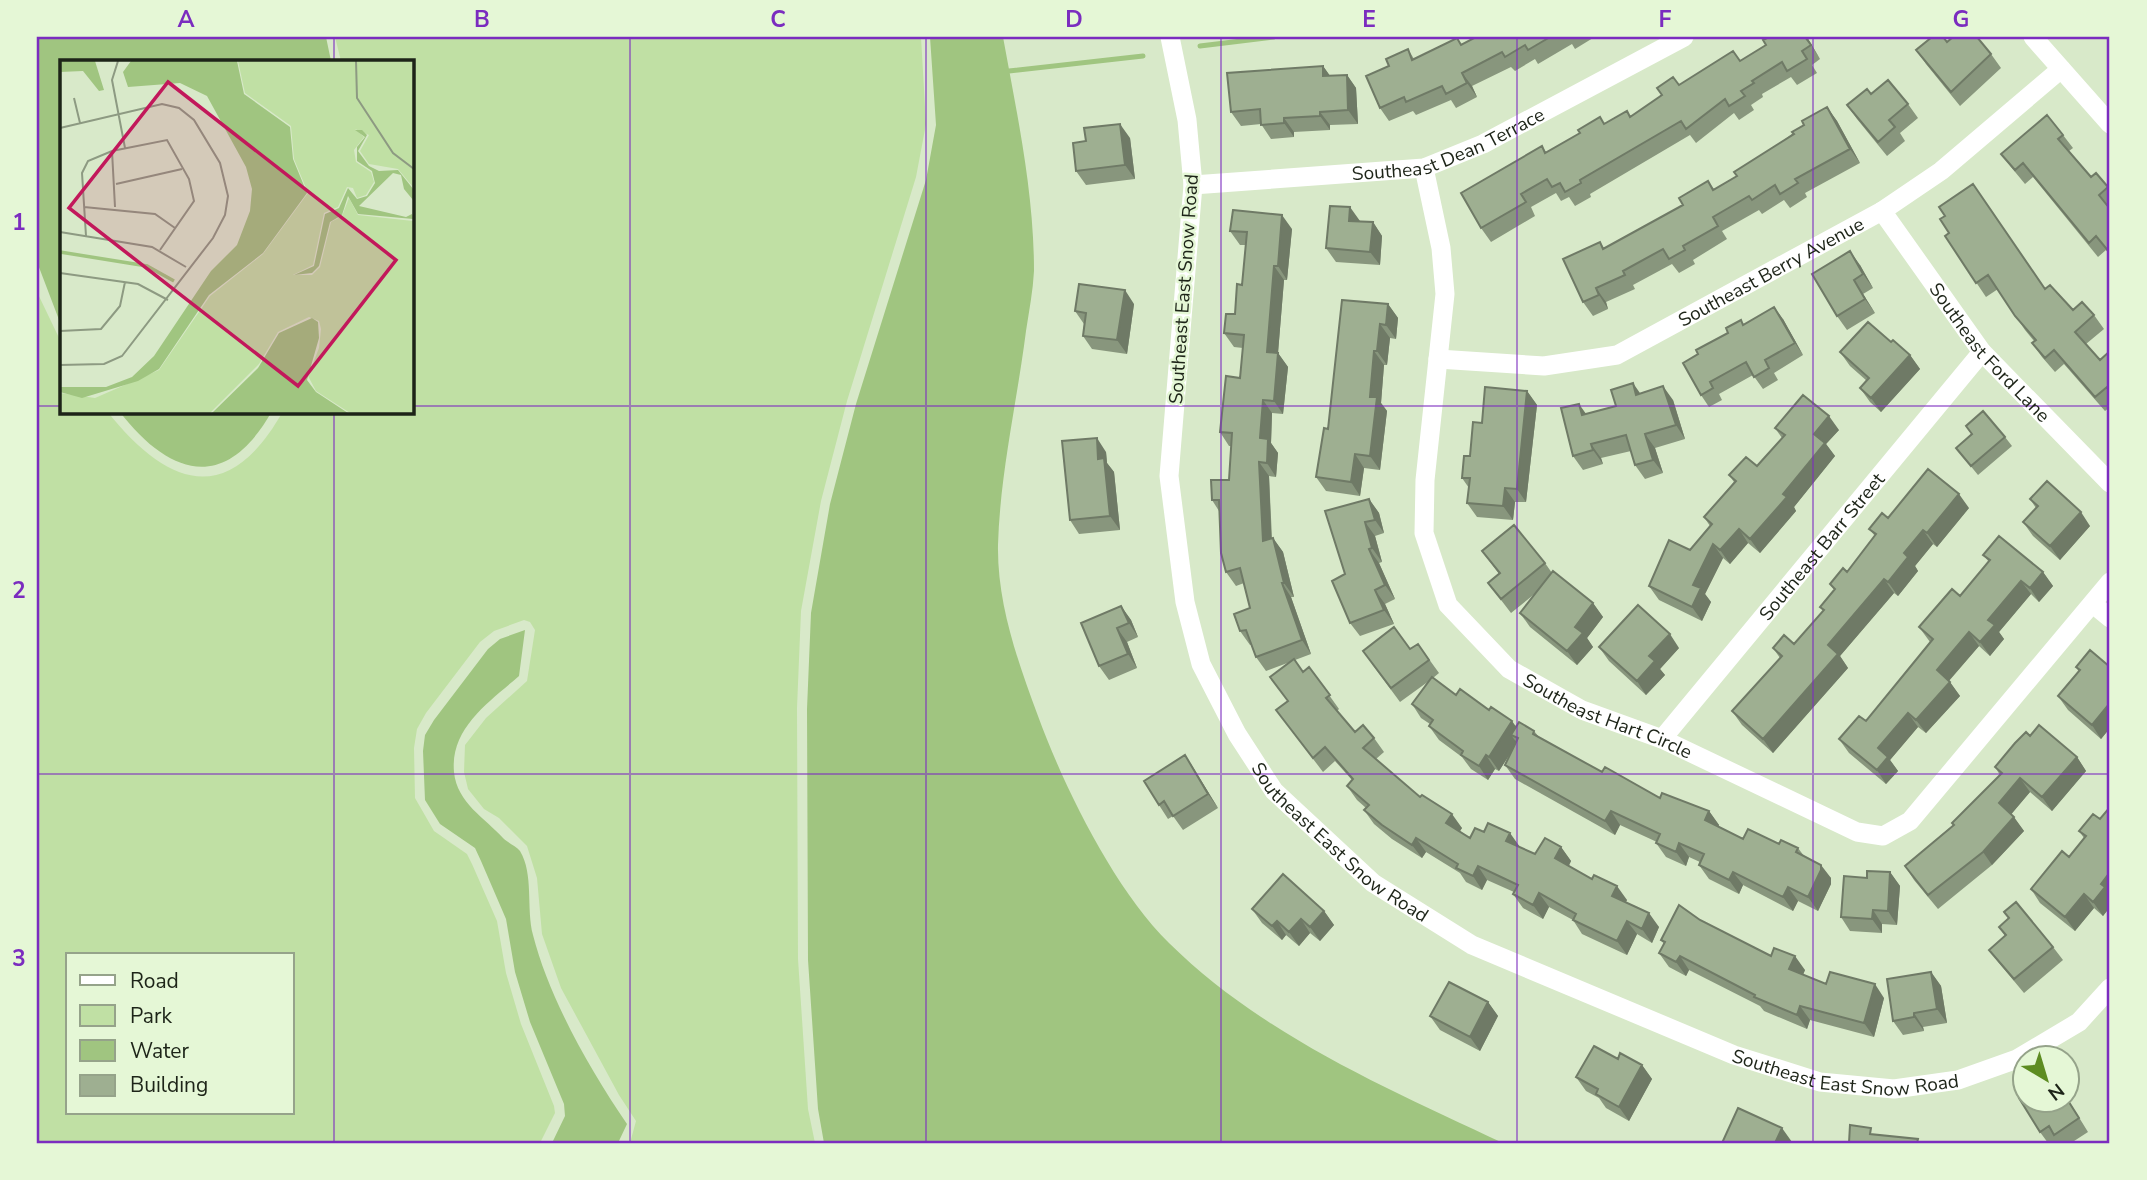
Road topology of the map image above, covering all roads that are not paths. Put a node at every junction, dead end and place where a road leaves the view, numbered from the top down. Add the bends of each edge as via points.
1 (1170, 37) edge
2 (1684, 37) edge
3 (2033, 37) edge
4 (2061, 69) junction
5 (2110, 124) edge
6 (1424, 168) junction
7 (1193, 186) junction
8 (1882, 211) junction
9 (1982, 352) junction
10 (1438, 359) junction
11 (2110, 483) edge
12 (2110, 582) edge
13 (2093, 604) junction
14 (2110, 618) edge
15 (1662, 739) junction
16 (2110, 988) edge

1 - 7 street, Southeast East Snow Road
2 - 6 street, Southeast Dean Terrace via 1495,138
3 - 4 street
4 - 5 street
4 - 8 street, Southeast Berry Avenue via 1941,172
6 - 7 street, Southeast Dean Terrace
6 - 10 street, Southeast Hart Circle via 1441,247 1445,295
7 - 16 street, Southeast East Snow Road via 1169,476 1188,614 1201,664 1237,734 1274,791 1373,883 1472,945 1734,1055 1820,1082 1894,1089 1958,1080 2017,1059 2080,1022
8 - 9 street, Southeast Ford Lane
8 - 10 street, Southeast Berry Avenue via 1616,355 1544,366
9 - 11 street, Southeast Ford Lane
9 - 15 street, Southeast Barr Street
10 - 15 street, Southeast Hart Circle via 1424,533 1448,605 1509,669 1582,710
12 - 13 street, Southeast Hart Circle
13 - 14 street
13 - 15 street, Southeast Hart Circle via 1910,821 1883,836 1857,832

